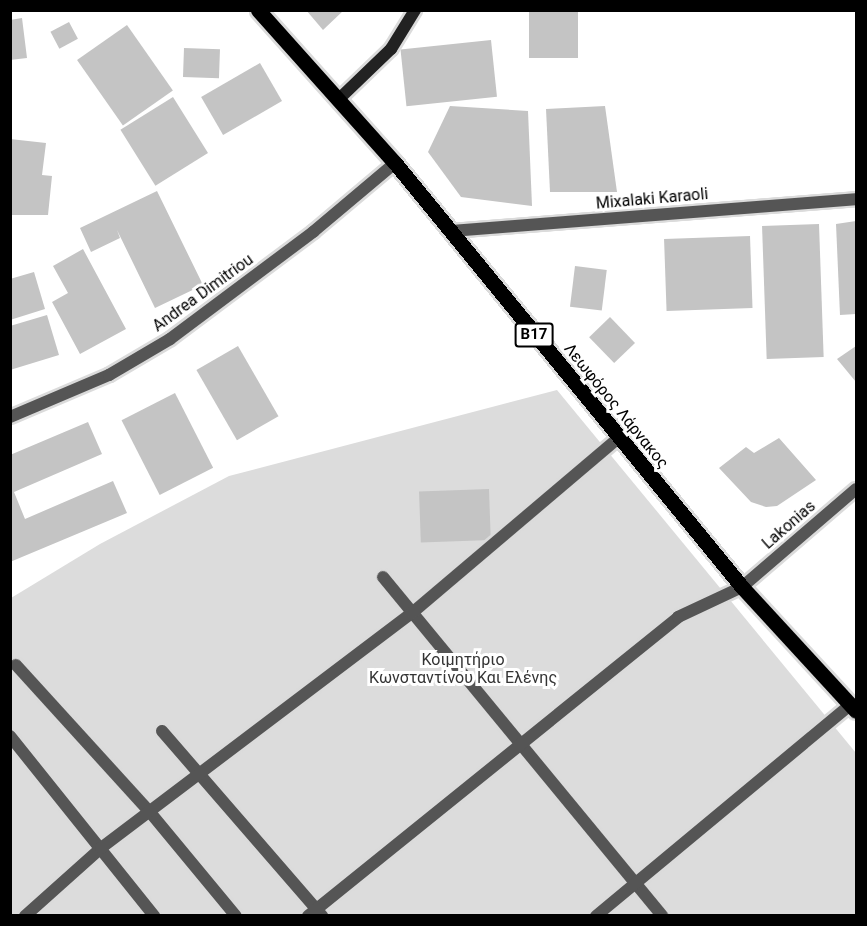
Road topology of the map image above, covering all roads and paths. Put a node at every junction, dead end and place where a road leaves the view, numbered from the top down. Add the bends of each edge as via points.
1 (258, 10) edge
2 (415, 10) edge
3 (340, 98) junction
4 (395, 163) junction
5 (856, 199) edge
6 (451, 231) junction
7 (10, 417) edge
8 (618, 438) junction
9 (856, 489) edge
10 (383, 577) dead end
11 (742, 587) junction
12 (412, 613) junction
13 (16, 665) dead end
14 (854, 708) edge
15 (162, 731) dead end
16 (10, 736) edge
17 (523, 746) junction
18 (199, 772) junction
19 (149, 811) junction
20 (101, 848) junction
21 (636, 884) junction
22 (315, 913) edge
23 (25, 915) edge
24 (154, 915) edge
25 (236, 915) edge
26 (596, 915) edge
27 (662, 915) edge

1 - 3 main road, Λεωφόρος Λάρνακος / B17
2 - 3 street via 405,32 391,49
3 - 4 main road, Λεωφόρος Λάρνακος / B17
4 - 6 main road, Λεωφόρος Λάρνακος / B17
4 - 7 street, Andrea Dimitriou via 313,232 170,339 109,375
5 - 6 street, Mixalaki Karaoli
6 - 8 main road, Λεωφόρος Λάρνακος / B17
8 - 11 main road, Λεωφόρος Λάρνακος / B17
8 - 12 street
9 - 11 street, Lakonias
10 - 12 street
11 - 14 main road, Λεωφόρος Λάρνακος / B17
11 - 17 street, Lakonias via 678,618
12 - 17 street
12 - 18 street
13 - 19 street
14 - 21 street
15 - 18 street
16 - 20 street
17 - 21 street
17 - 22 street, Lakonias
18 - 19 street
18 - 22 street
19 - 20 street
19 - 25 street
20 - 23 street
20 - 24 street
21 - 26 street
21 - 27 street

